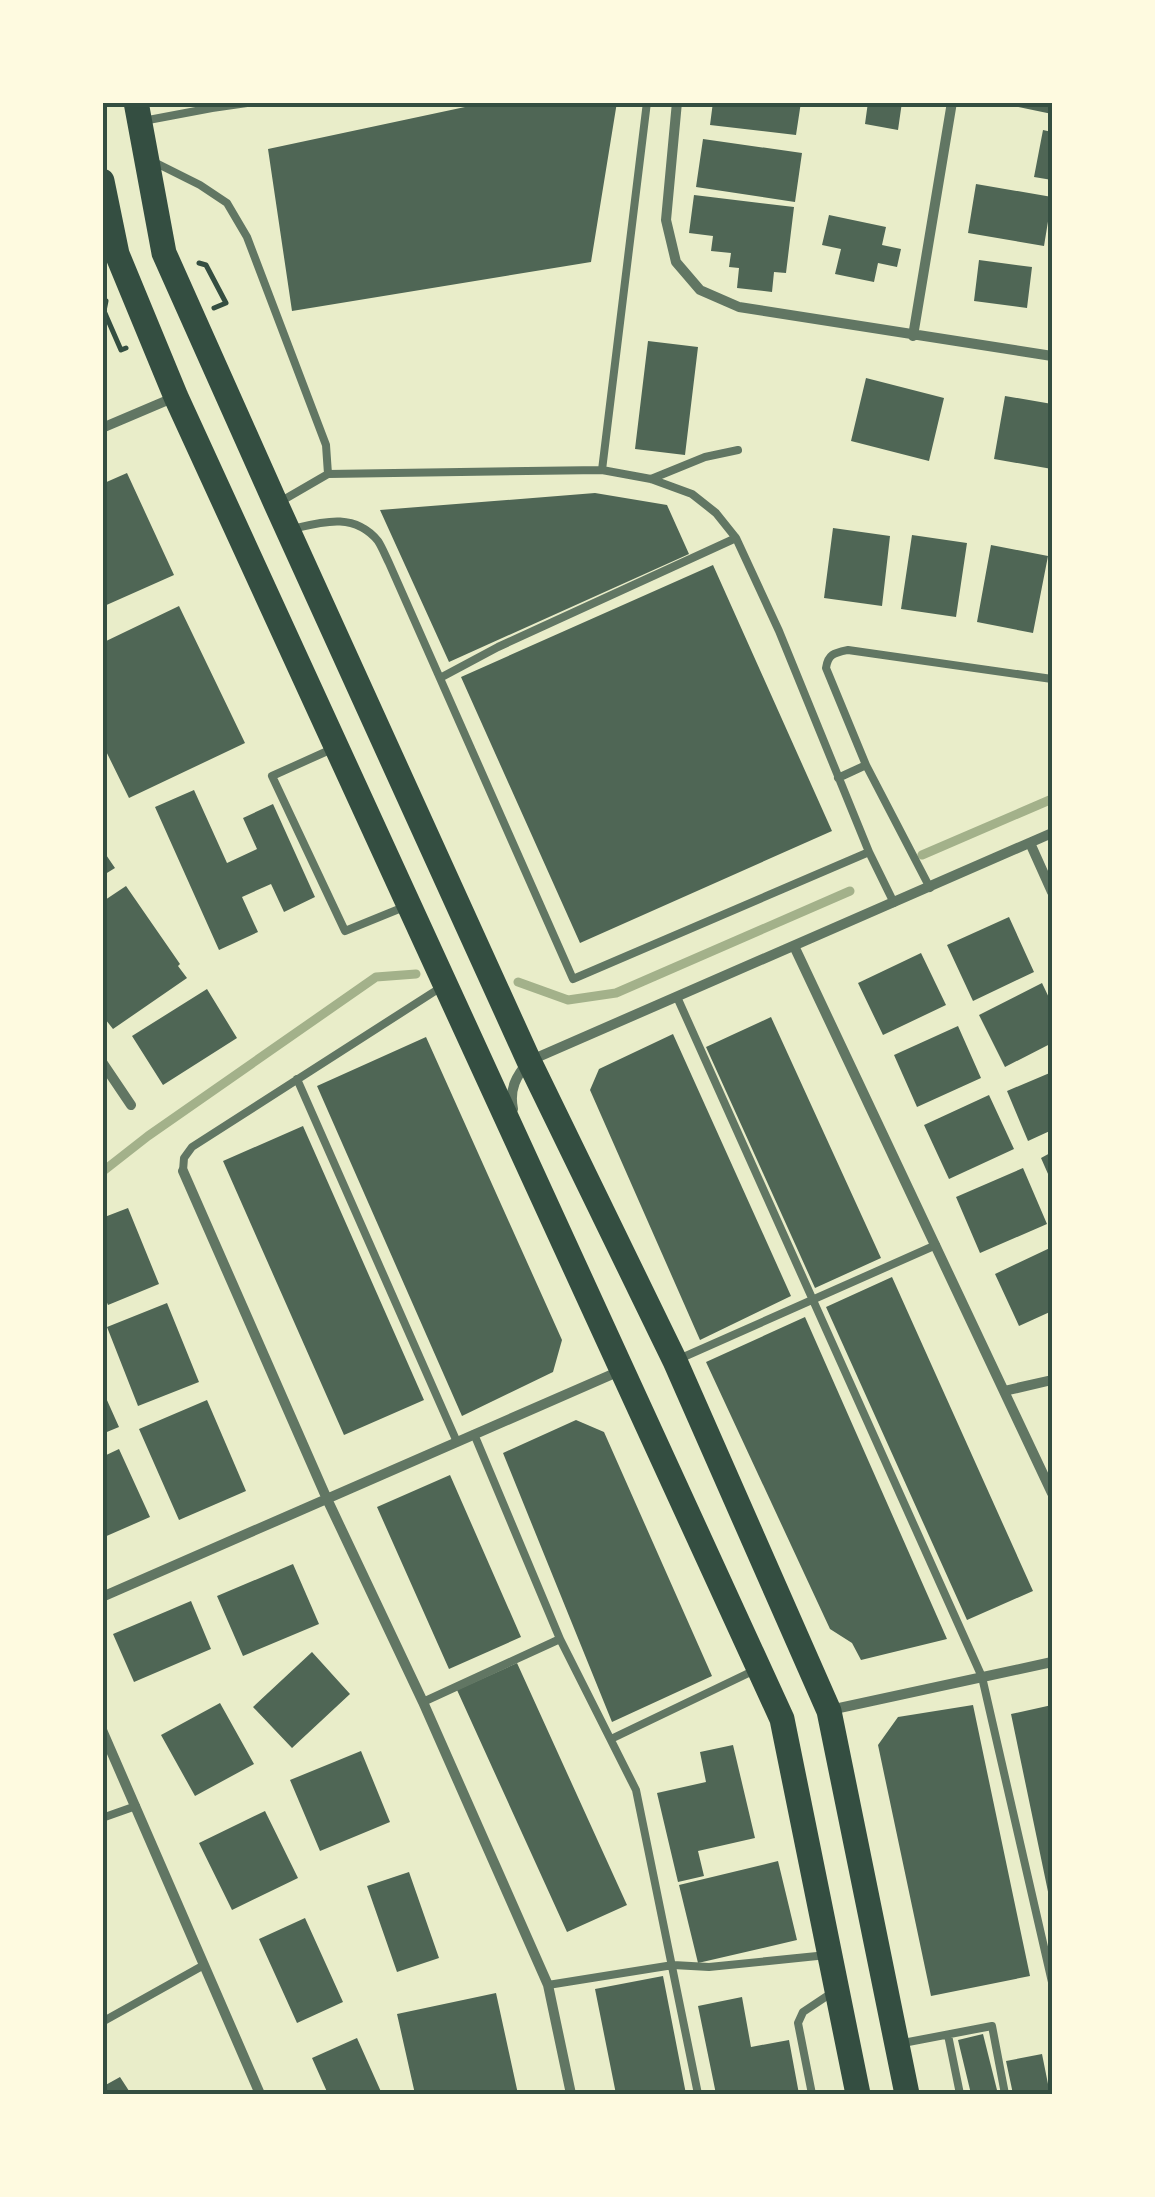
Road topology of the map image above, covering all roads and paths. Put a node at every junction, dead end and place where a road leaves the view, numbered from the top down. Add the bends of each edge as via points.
1 (254, 102) edge
2 (647, 102) edge
3 (677, 102) edge
4 (952, 102) edge
5 (211, 105) edge
6 (138, 112) edge
7 (146, 158) junction
8 (102, 181) edge
9 (106, 226) edge
10 (206, 265) dead end
11 (226, 303) dead end
12 (104, 311) edge
13 (913, 336) junction
14 (121, 350) dead end
15 (1052, 356) edge
16 (176, 397) junction
17 (102, 428) edge
18 (738, 450) dead end
19 (602, 470) junction
20 (328, 474) junction
21 (651, 480) junction
22 (276, 504) junction
23 (287, 530) junction
24 (736, 538) junction
25 (440, 678) junction
26 (1052, 679) edge
27 (335, 748) junction
28 (866, 765) junction
29 (838, 778) junction
30 (1052, 833) edge
31 (1030, 843) junction
32 (869, 852) junction
33 (930, 888) junction
34 (1052, 892) edge
35 (894, 903) junction
36 (408, 905) junction
37 (794, 946) junction
38 (446, 984) junction
39 (677, 997) junction
40 (102, 1062) edge
41 (529, 1062) junction
42 (297, 1079) junction
43 (131, 1105) dead end
44 (522, 1149) junction
45 (183, 1171) joint
46 (936, 1245) junction
47 (813, 1300) junction
48 (675, 1361) junction
49 (622, 1370) junction
50 (1052, 1380) edge
51 (1004, 1391) junction
52 (474, 1434) junction
53 (458, 1442) junction
54 (1052, 1494) edge
55 (327, 1499) junction
56 (102, 1597) edge
57 (560, 1640) junction
58 (1052, 1662) edge
59 (759, 1668) junction
60 (982, 1677) junction
61 (422, 1702) junction
62 (829, 1710) junction
63 (102, 1730) edge
64 (610, 1739) junction
65 (136, 1806) junction
66 (102, 1818) edge
67 (829, 1955) junction
68 (204, 1965) junction
69 (674, 1965) junction
70 (1052, 1982) edge
71 (548, 1985) junction
72 (836, 1989) junction
73 (102, 2022) edge
74 (948, 2036) junction
75 (896, 2044) junction
76 (260, 2094) edge
77 (570, 2094) edge
78 (698, 2094) edge
79 (812, 2094) edge
80 (858, 2094) edge
81 (906, 2094) edge
82 (960, 2094) edge
83 (1005, 2094) edge

1 - 5 lane
2 - 19 lane
3 - 13 street via 666,220 676,262 700,290 739,307
4 - 13 street
5 - 6 lane
6 - 7 main road
7 - 20 lane via 227,203 248,237 326,445
7 - 22 main road via 164,253
8 - 9 main road
9 - 16 main road
10 - 11 path
12 - 14 path
13 - 15 street
16 - 17 street
16 - 27 main road
18 - 21 lane
19 - 20 lane
19 - 21 lane
20 - 22 lane
21 - 24 lane via 692,494
22 - 23 main road
23 - 25 lane via 334,520 377,540
23 - 41 main road
24 - 25 lane
24 - 29 lane
25 - 32 lane via 573,978
26 - 28 lane via 834,653 826,668
27 - 36 main road
27 - 36 lane via 272,776 345,931
28 - 29 lane
28 - 33 lane
29 - 32 lane
30 - 31 street
31 - 33 street
31 - 34 street
32 - 35 lane
33 - 35 street
35 - 37 street
36 - 38 main road
37 - 39 street
37 - 46 street
38 - 42 lane
38 - 44 main road
39 - 41 street
39 - 47 lane
40 - 43 street
41 - 44 street via 510,1096
41 - 48 main road
42 - 45 lane via 192,1147
42 - 53 lane
44 - 49 main road
45 - 55 street
46 - 47 lane
46 - 51 street
47 - 48 lane
47 - 60 lane
48 - 62 main road
49 - 52 street
49 - 59 main road
50 - 51 street
51 - 54 street
52 - 53 street
52 - 57 lane
53 - 55 street
55 - 56 street
55 - 61 street
57 - 61 lane
57 - 64 lane
58 - 60 street
59 - 64 lane
59 - 67 main road via 782,1718
60 - 62 street
60 - 70 lane
61 - 71 street
62 - 75 main road
63 - 65 street
64 - 69 lane via 636,1790
65 - 66 lane
65 - 68 street
67 - 69 lane
67 - 72 main road
68 - 73 lane
68 - 76 street
69 - 71 lane
69 - 78 lane
71 - 77 street
72 - 79 lane via 798,2023
72 - 80 main road
74 - 75 lane
74 - 82 lane
74 - 83 lane via 992,2026
75 - 81 main road

